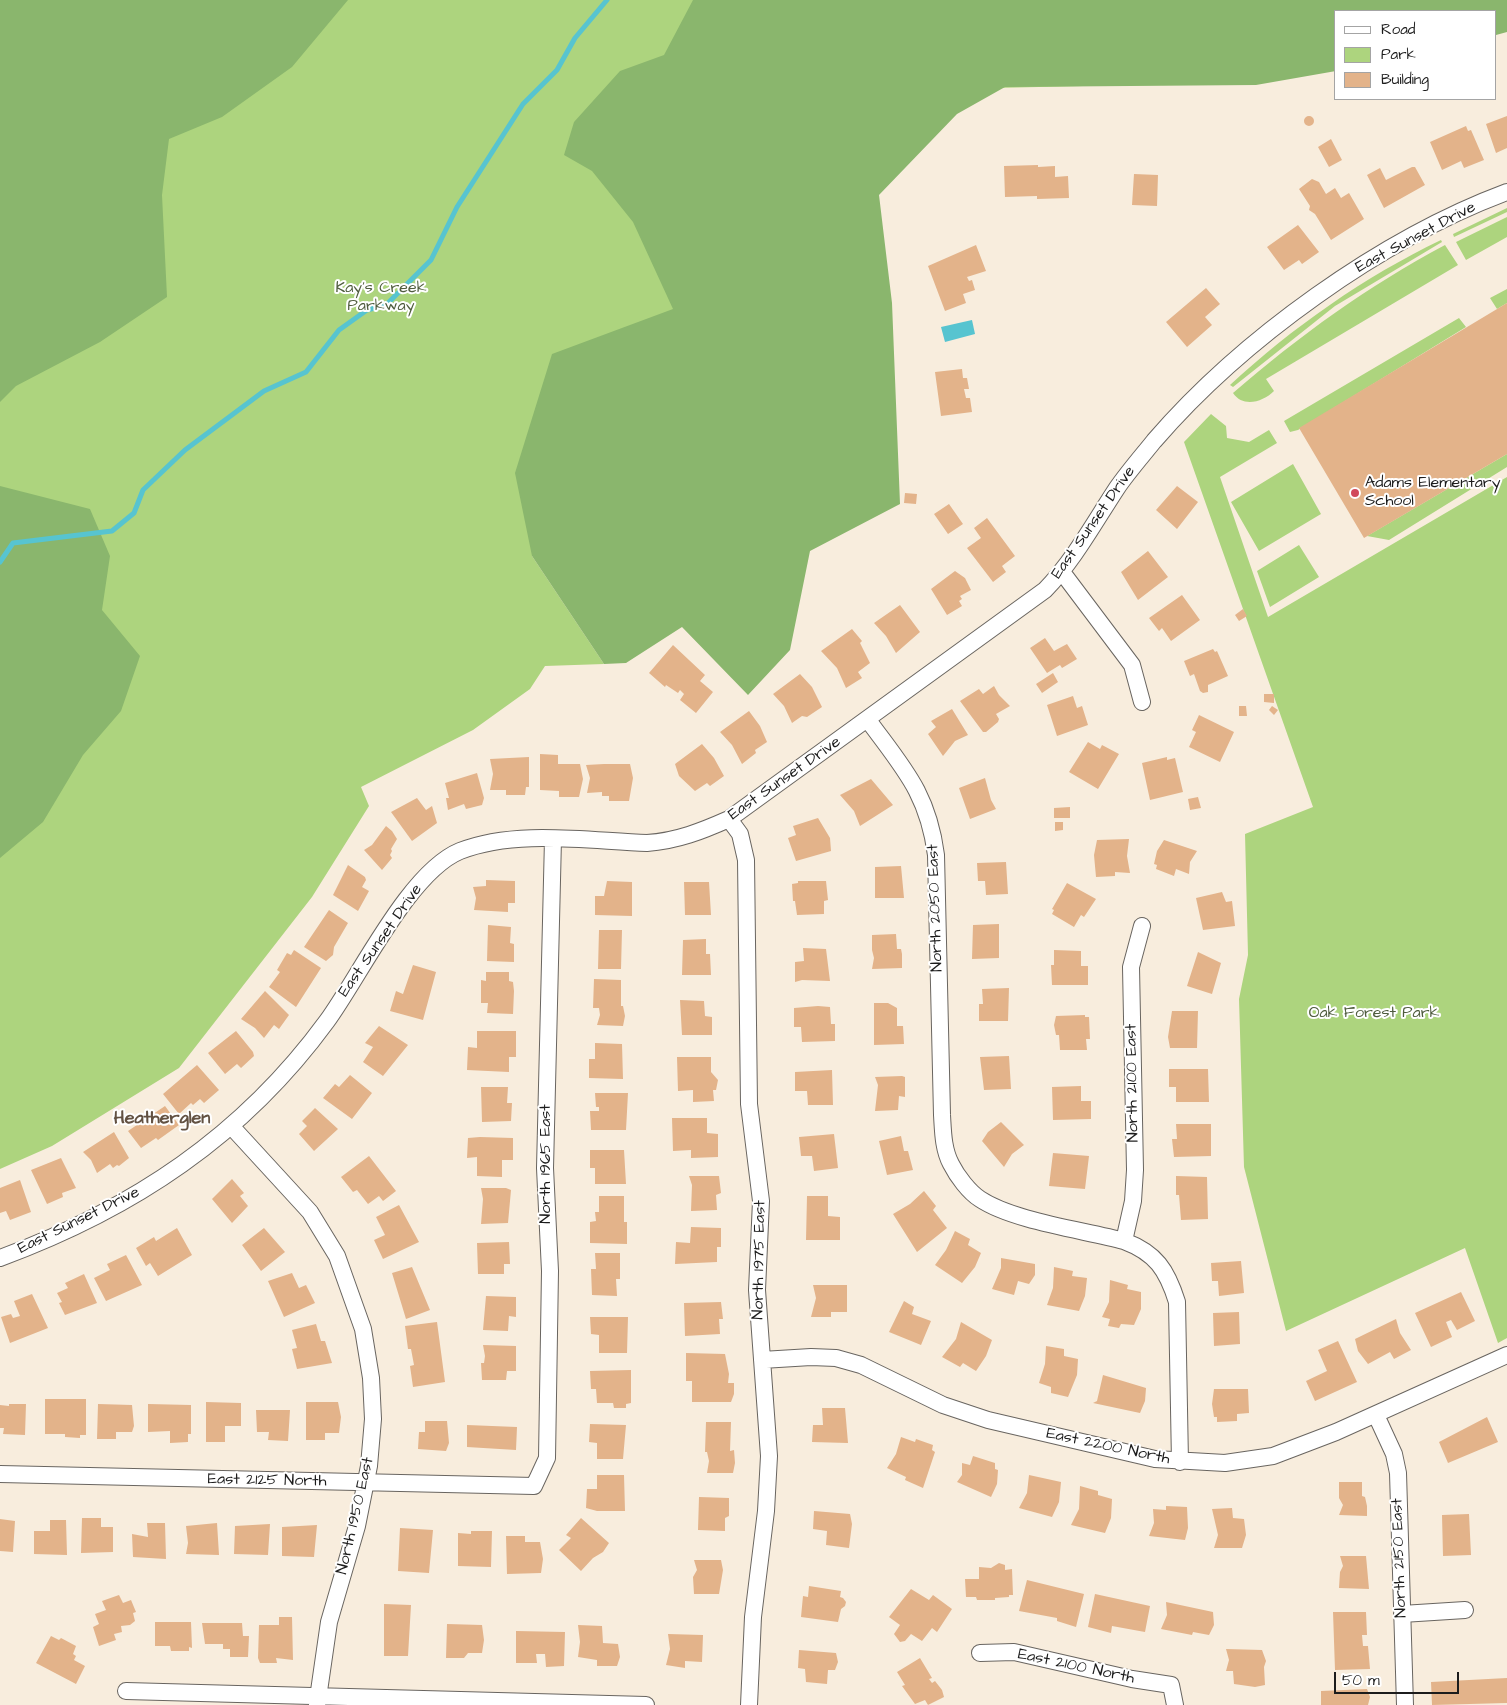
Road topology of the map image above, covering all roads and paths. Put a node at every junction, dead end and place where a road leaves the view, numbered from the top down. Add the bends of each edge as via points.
1 (1507, 192) edge
2 (1062, 572) junction
3 (1142, 702) dead end
4 (868, 720) junction
5 (729, 819) junction
6 (553, 840) junction
7 (1142, 926) dead end
8 (232, 1127) junction
9 (1124, 1241) junction
10 (0, 1258) edge
11 (1507, 1355) edge
12 (762, 1360) junction
13 (1376, 1415) junction
14 (1180, 1462) junction
15 (0, 1474) edge
16 (366, 1484) junction
17 (534, 1486) joint
18 (1465, 1610) dead end
19 (1402, 1614) junction
20 (980, 1653) dead end
21 (126, 1691) dead end
22 (317, 1701) edge
23 (646, 1705) edge
24 (749, 1705) edge
25 (1175, 1705) edge
26 (1405, 1705) edge

1 - 2 street, East Sunset Drive via 1379,255 1294,311 1202,391 1155,440 1118,486
2 - 3 street via 1132,664
2 - 4 street, East Sunset Drive via 1045,590
4 - 5 street, East Sunset Drive
4 - 9 street, North 2050 East via 912,781 926,806 932,827 936,854 942,1115 944,1141 951,1163 978,1199 1002,1211
5 - 6 street, East Sunset Drive via 668,842
5 - 12 street, North 1975 East via 740,834 746,860 749,1104 762,1201 757,1290
6 - 8 street, East Sunset Drive via 487,842 458,852 429,873 404,902 327,1021 273,1087
6 - 17 street, North 1965 East via 545,1168 550,1271 547,1458
7 - 9 street, North 2100 East via 1131,967 1135,1170 1133,1201
8 - 10 street, East Sunset Drive via 124,1202 38,1244
8 - 16 street, North 1950 East via 310,1212 337,1256 352,1293 363,1329 371,1378 374,1419
9 - 14 street via 1153,1257 1170,1278 1177,1302
11 - 13 street, East 2200 North
12 - 14 street, East 2200 North via 811,1356 836,1358 861,1366 943,1405 988,1420
12 - 24 street, North 1975 East via 769,1456 753,1617
13 - 14 street, East 2200 North via 1273,1456 1226,1463
13 - 19 street, North 2150 East via 1394,1454 1398,1473
15 - 16 street, East 2125 North
16 - 17 street, East 2125 North
16 - 22 street, North 1950 East via 329,1622
18 - 19 street
19 - 26 street, North 2150 East
20 - 25 street, East 2100 North via 1014,1652 1171,1685
21 - 22 street
22 - 23 street

